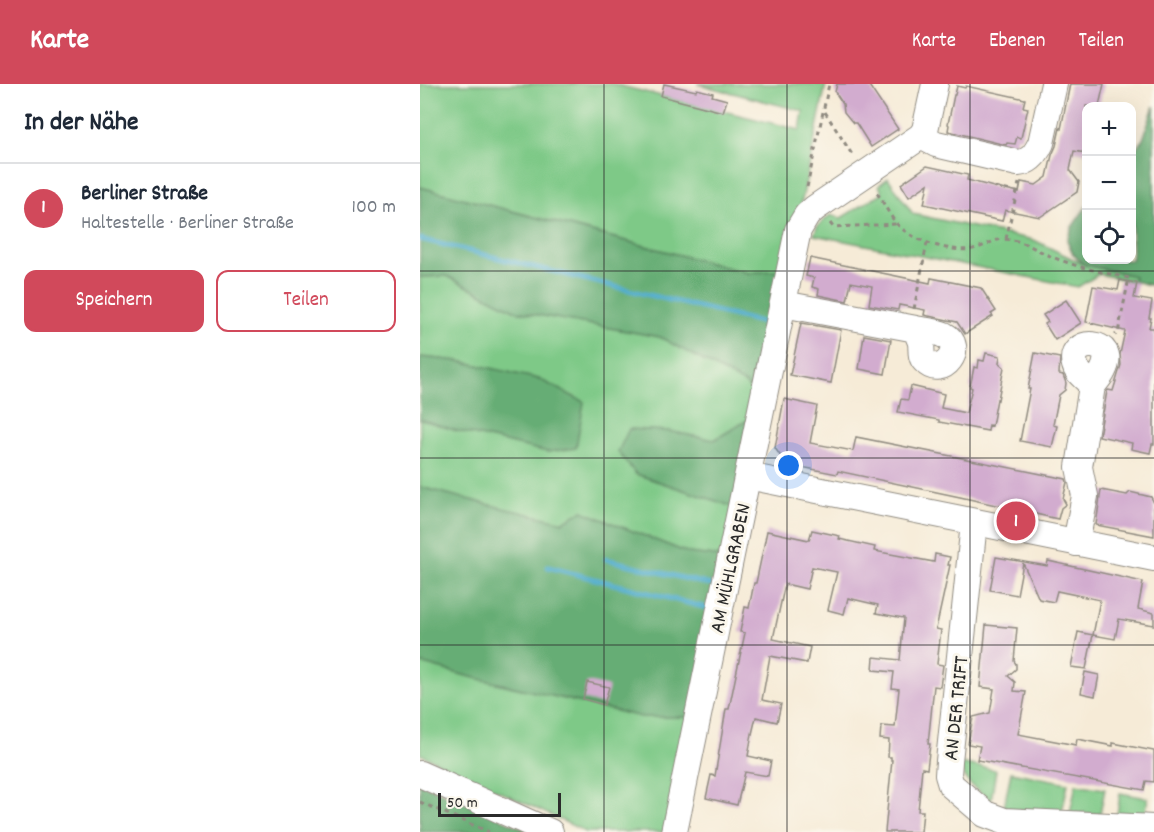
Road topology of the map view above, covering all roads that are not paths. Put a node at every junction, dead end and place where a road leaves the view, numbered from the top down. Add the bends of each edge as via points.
1 (935, 84) edge
2 (1054, 84) edge
3 (921, 136) junction
4 (783, 304) junction
5 (913, 329) road end
6 (1098, 346) road end
7 (748, 476) junction
8 (974, 523) junction
9 (1076, 543) junction
10 (1154, 558) edge
11 (420, 774) edge
12 (1010, 827) edge
13 (1154, 828) edge
14 (550, 832) edge
15 (674, 832) edge

1 - 3 street
2 - 3 street via 1041,143 1037,152 1023,162 936,144
3 - 4 street, AM MÜHLGRABEN via 807,215 798,230
4 - 5 street
4 - 7 street, AM MÜHLGRABEN
6 - 9 street via 1082,347 1074,360 1078,372 1092,386 1079,467 1084,496
7 - 8 street
7 - 15 street, AM MÜHLGRABEN
8 - 9 street
8 - 12 street, AN DER TRIFT via 948,775 951,785 985,814
9 - 10 street
11 - 14 street
12 - 13 street, AN DER TRIFT

